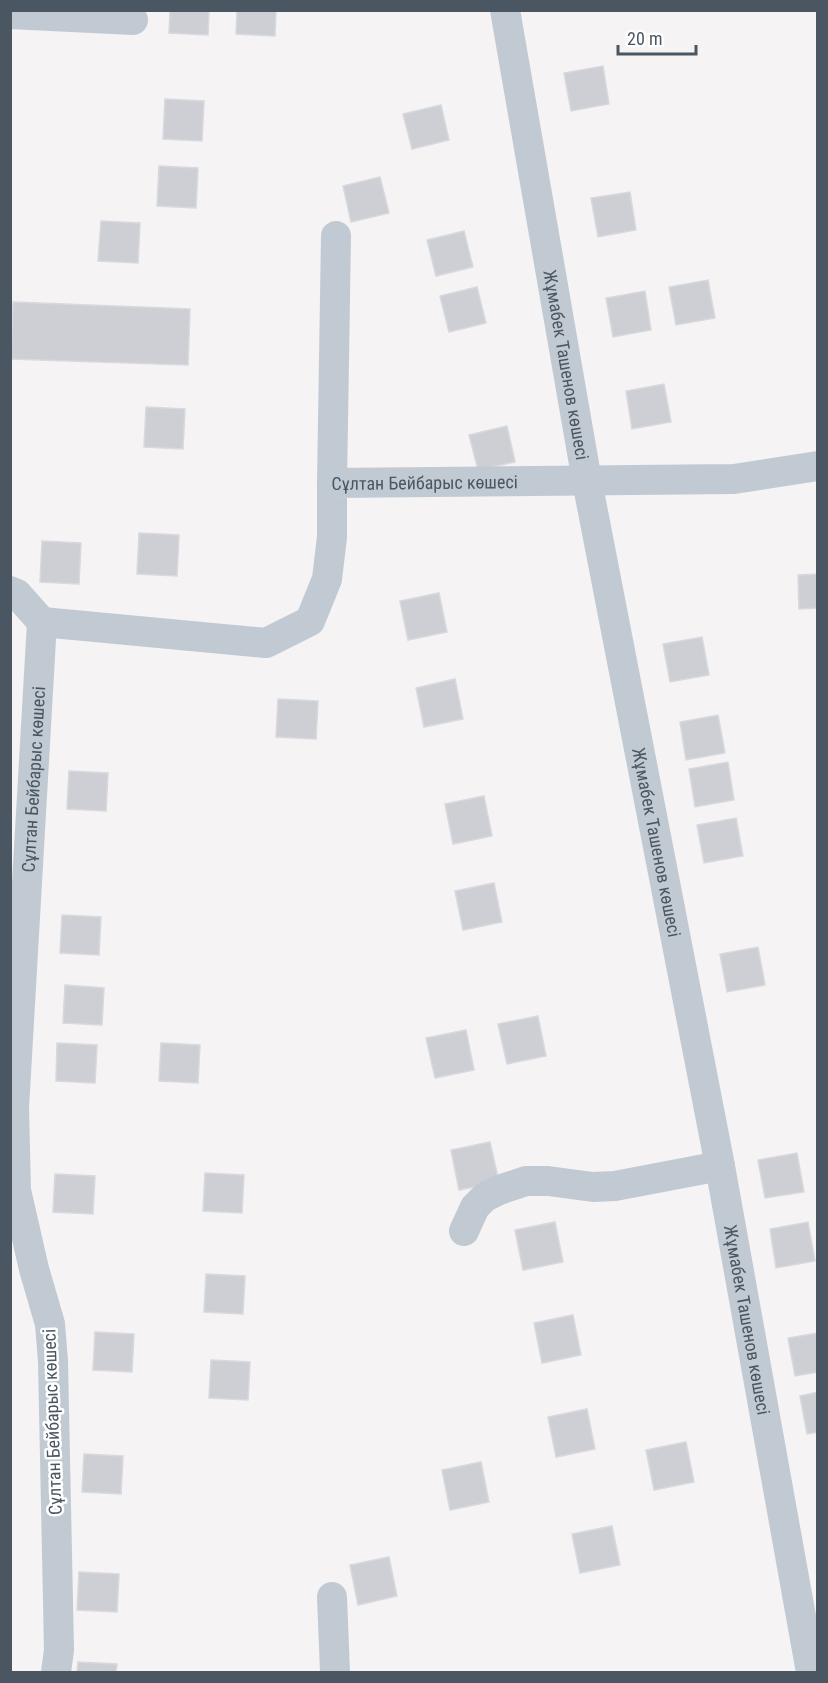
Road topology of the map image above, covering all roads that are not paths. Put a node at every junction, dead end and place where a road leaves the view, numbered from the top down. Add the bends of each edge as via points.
1 (505, 10) edge
2 (10, 15) edge
3 (133, 20) dead end
4 (336, 236) dead end
5 (818, 466) edge
6 (587, 481) junction
7 (332, 483) junction
8 (10, 591) edge
9 (42, 622) junction
10 (720, 1166) junction
11 (464, 1231) dead end
12 (332, 1597) dead end
13 (56, 1672) edge
14 (335, 1672) edge
15 (811, 1672) edge

1 - 6 street, Жұмабек Ташенов көшесі
2 - 3 street
4 - 7 street
5 - 6 street, Сұлтан Бейбарыс көшесі via 734,479
6 - 7 street, Сұлтан Бейбарыс көшесі
6 - 10 street, Жұмабек Ташенов көшесі
7 - 9 street, Сұлтан Бейбарыс көшесі via 327,579 310,621 266,643
8 - 9 street
9 - 13 street, Сұлтан Бейбарыс көшесі via 14,1108 16,1190 50,1324 53,1361
10 - 11 street via 615,1186 526,1181 484,1197
10 - 15 street, Жұмабек Ташенов көшесі
12 - 14 street

